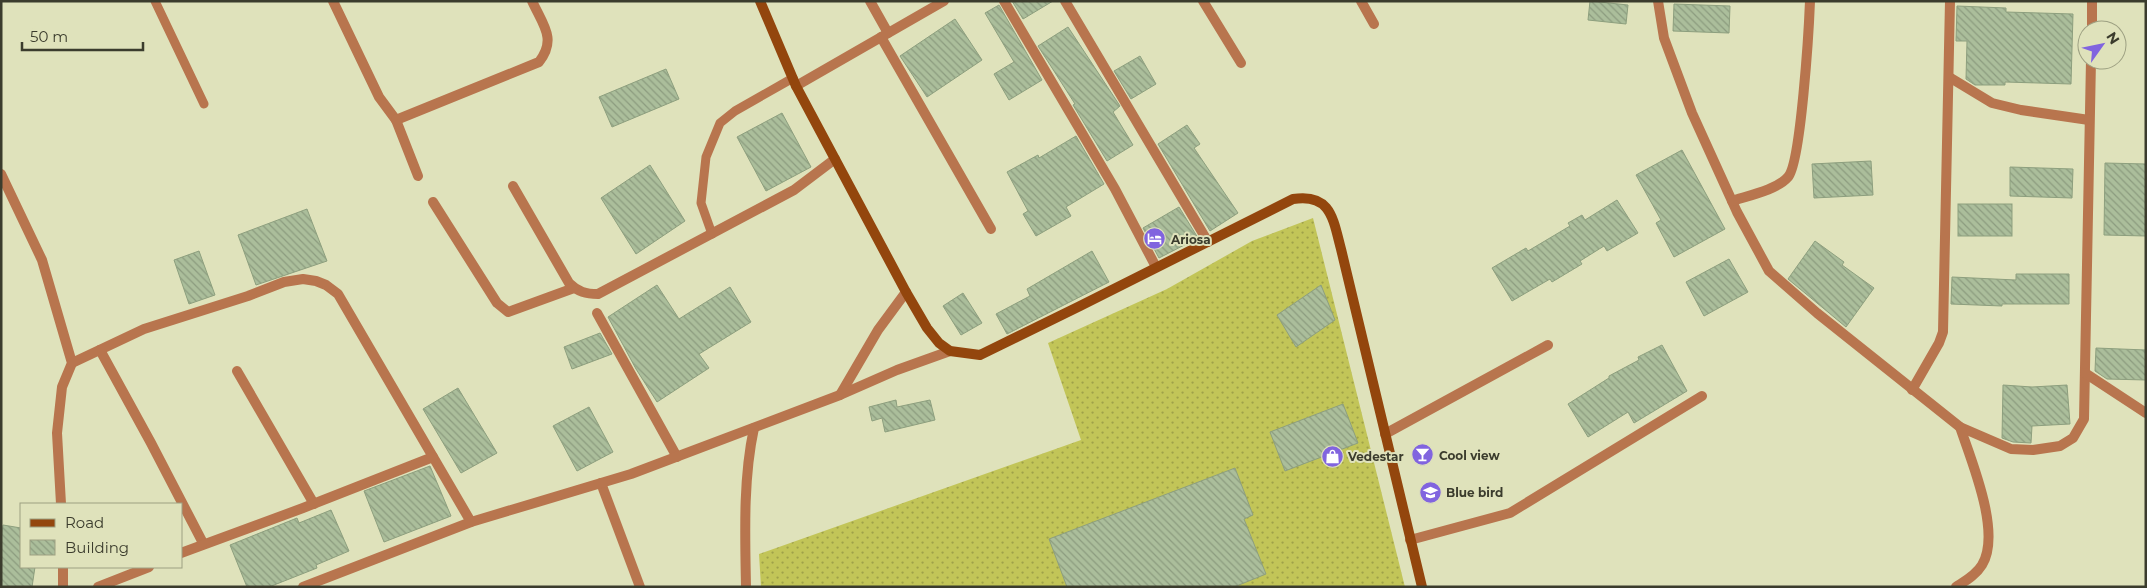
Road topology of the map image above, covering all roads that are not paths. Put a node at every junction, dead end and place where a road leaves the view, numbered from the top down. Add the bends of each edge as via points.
1 (155, 1) edge
2 (333, 1) edge
3 (532, 1) edge
4 (760, 1) edge
5 (870, 1) edge
6 (944, 1) edge
7 (1004, 1) edge
8 (1065, 1) edge
9 (1204, 1) edge
10 (1361, 1) edge
11 (1658, 1) edge
12 (1810, 1) edge
13 (1950, 1) edge
14 (2092, 1) edge
15 (2092, 20) edge
16 (1374, 24) dead end
17 (885, 35) junction
18 (1240, 63) dead end
19 (2091, 70) edge
20 (1949, 78) junction
21 (794, 82) junction
22 (204, 104) dead end
23 (396, 120) junction
24 (2089, 120) junction
25 (835, 159) junction
26 (1, 174) edge
27 (418, 176) dead end
28 (513, 186) dead end
29 (1732, 201) junction
30 (433, 202) dead end
31 (991, 229) dead end
32 (712, 234) junction
33 (1208, 242) junction
34 (1156, 267) junction
35 (574, 288) junction
36 (906, 292) junction
37 (597, 313) dead end
38 (1548, 345) dead end
39 (100, 350) junction
40 (950, 351) junction
41 (72, 363) junction
42 (237, 371) dead end
43 (2085, 373) junction
44 (1912, 390) junction
45 (840, 395) junction
46 (1702, 396) dead end
47 (2146, 413) edge
48 (1960, 427) junction
49 (754, 428) junction
50 (1385, 434) junction
51 (433, 457) junction
52 (677, 457) junction
53 (601, 483) junction
54 (62, 503) edge
55 (314, 504) junction
56 (470, 522) junction
57 (1410, 540) junction
58 (203, 543) junction
59 (182, 552) edge
60 (63, 568) edge
61 (146, 568) edge
62 (63, 587) edge
63 (98, 587) edge
64 (303, 587) edge
65 (640, 587) edge
66 (746, 587) edge
67 (1422, 587) edge
68 (1956, 587) edge

1 - 22 lane
2 - 23 street via 379,97
3 - 23 street via 549,39 547,52 539,62
4 - 21 street
5 - 17 street
6 - 17 street
7 - 34 street via 1116,190
8 - 33 street
9 - 18 street
10 - 16 street
11 - 29 street via 1664,38 1692,112
12 - 29 street via 1799,136 1792,171 1781,182
13 - 20 street
14 - 15 street
17 - 21 street
17 - 31 street
19 - 24 street
20 - 24 street via 1992,103
20 - 44 street via 1943,332 1940,343
21 - 25 street
21 - 32 lane via 735,111 720,123 706,157 701,203
23 - 27 street
24 - 43 street
25 - 32 street via 794,190
25 - 36 street
26 - 41 street via 42,260
28 - 35 street via 568,283
29 - 44 street via 1769,271
30 - 35 street via 496,304 508,312
32 - 35 street via 598,294 585,294
33 - 34 street
33 - 50 street via 1293,199 1315,198 1328,208 1342,249
34 - 40 street via 980,354
36 - 40 street via 927,328
36 - 45 street via 878,330
37 - 52 street
38 - 50 street
39 - 41 street
39 - 51 street via 144,329 284,282 316,281 338,294
39 - 58 street
40 - 45 street
41 - 54 street via 62,387 57,432
42 - 55 street
43 - 47 street
43 - 48 street via 2084,420 2073,438 2060,446 2011,449
44 - 48 street
45 - 49 street
46 - 57 street via 1510,513
48 - 68 street via 1986,512 1988,534 1983,563
49 - 52 street
49 - 66 street via 748,456
50 - 57 street
51 - 55 street
51 - 56 street
52 - 53 street
53 - 56 street
53 - 65 street
55 - 58 street
56 - 64 street
57 - 67 street
58 - 59 street
60 - 62 street
61 - 63 street

